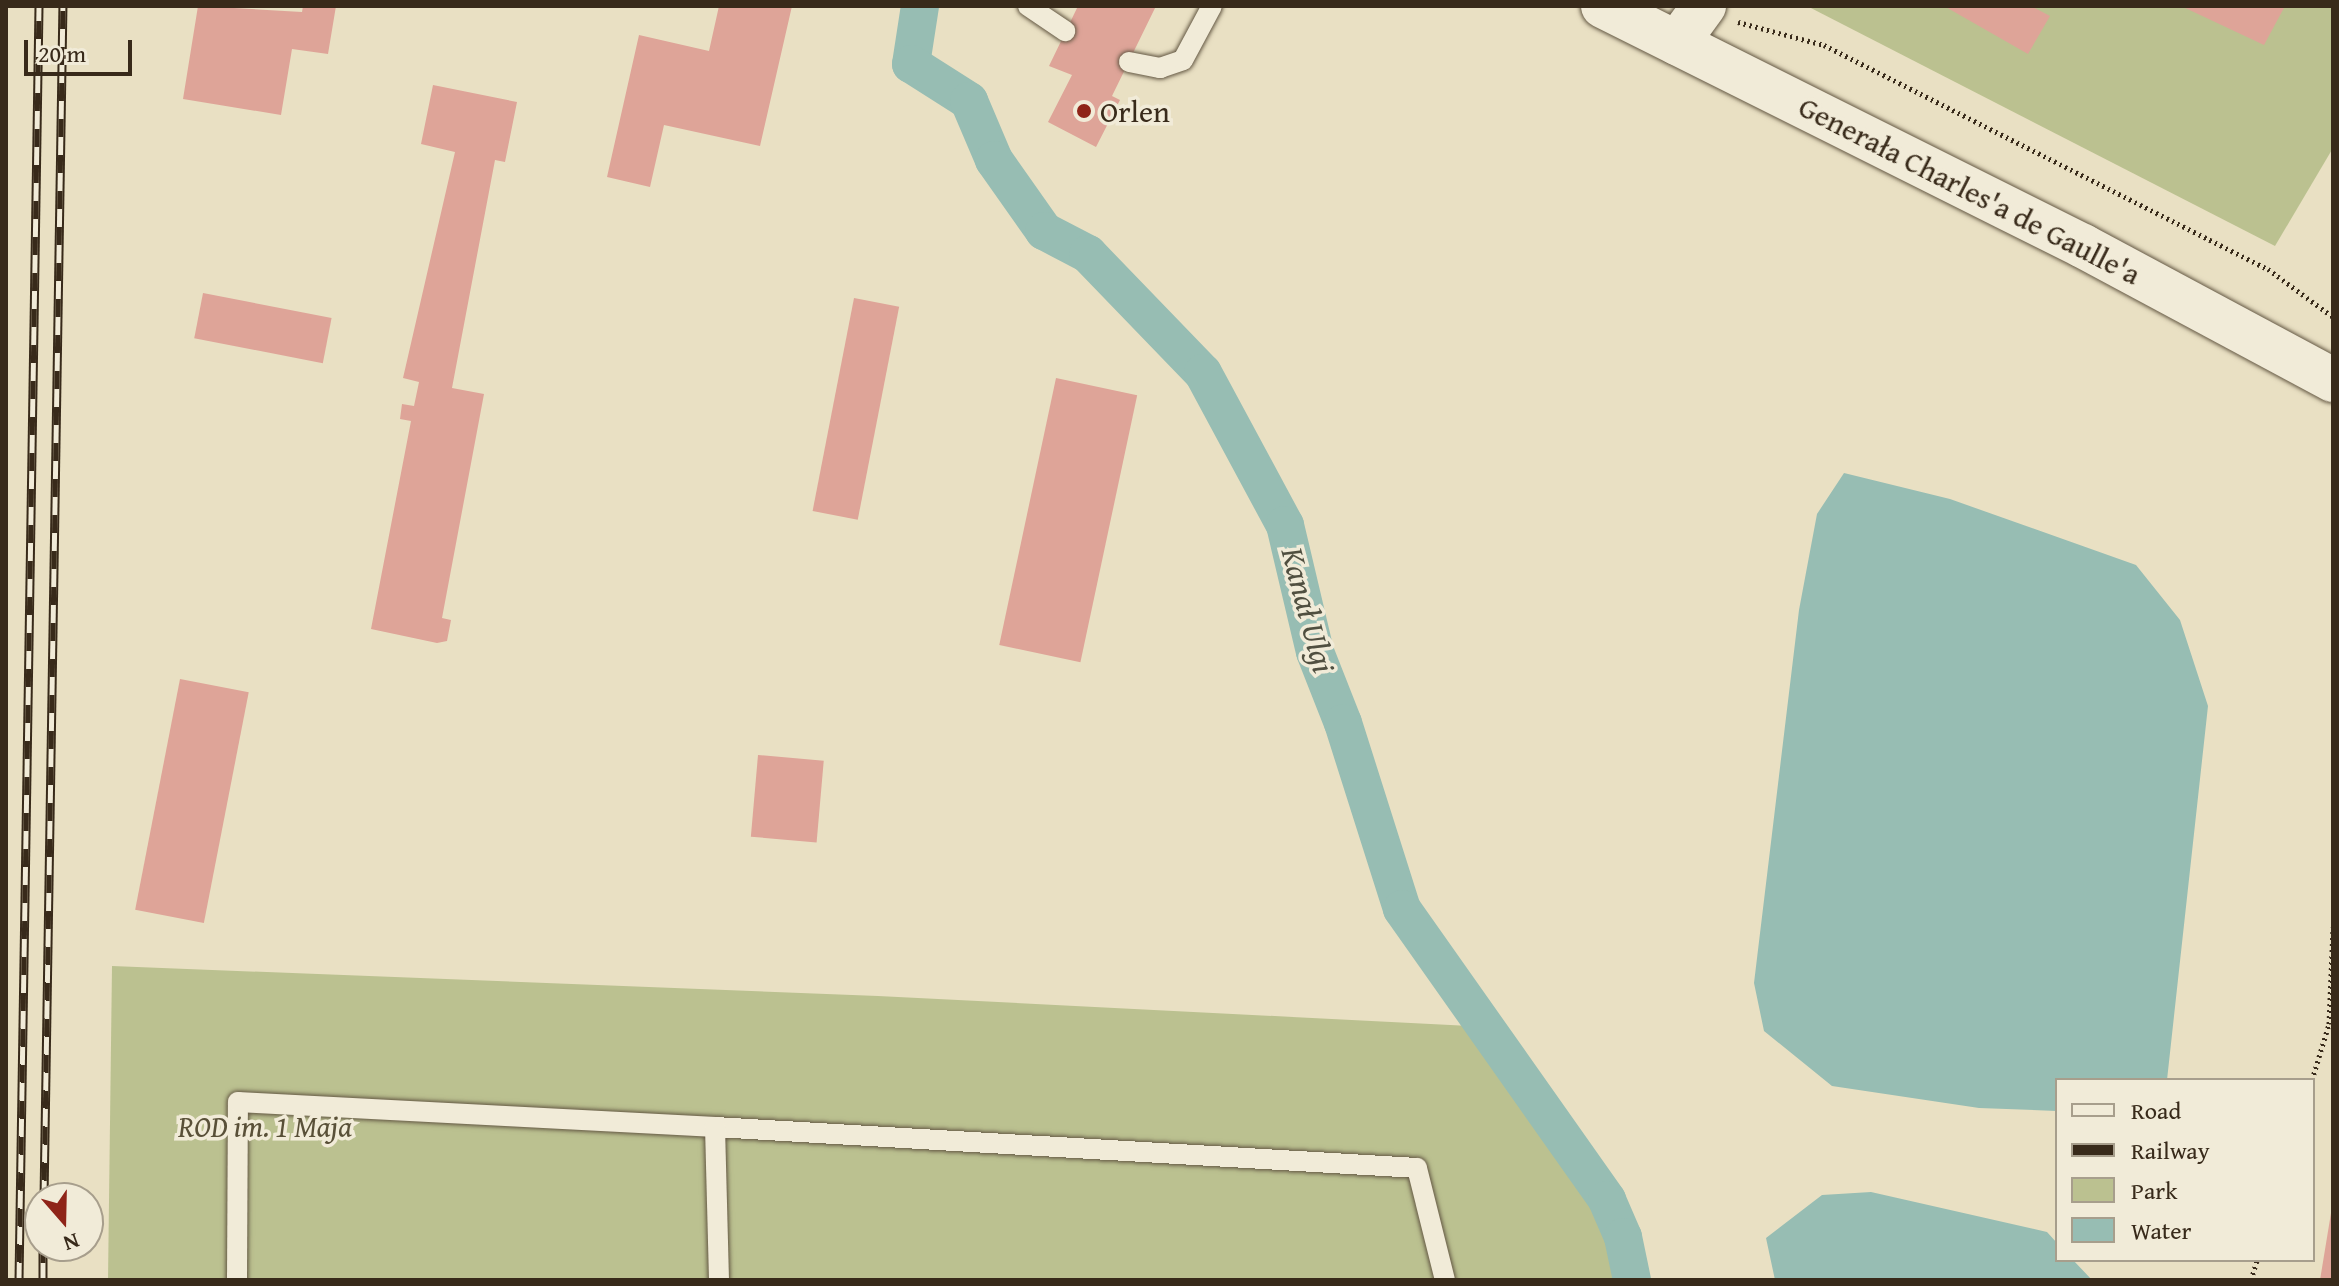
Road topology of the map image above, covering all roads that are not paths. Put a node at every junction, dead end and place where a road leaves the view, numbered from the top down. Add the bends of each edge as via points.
1 (1028, 6) edge
2 (1212, 6) edge
3 (1603, 6) edge
4 (1704, 6) edge
5 (1065, 31) dead end
6 (1677, 43) junction
7 (1129, 62) dead end
8 (2333, 380) edge
9 (715, 1127) junction
10 (237, 1280) edge
11 (719, 1280) edge
12 (1445, 1280) edge

1 - 5 lane
2 - 7 lane via 1183,60 1160,68
3 - 6 main road, Generała Charles'a de Gaulle'a
4 - 6 main road
6 - 8 main road, Generała Charles'a de Gaulle'a via 2083,246
9 - 10 lane via 238,1102
9 - 11 lane
9 - 12 lane via 1417,1168

